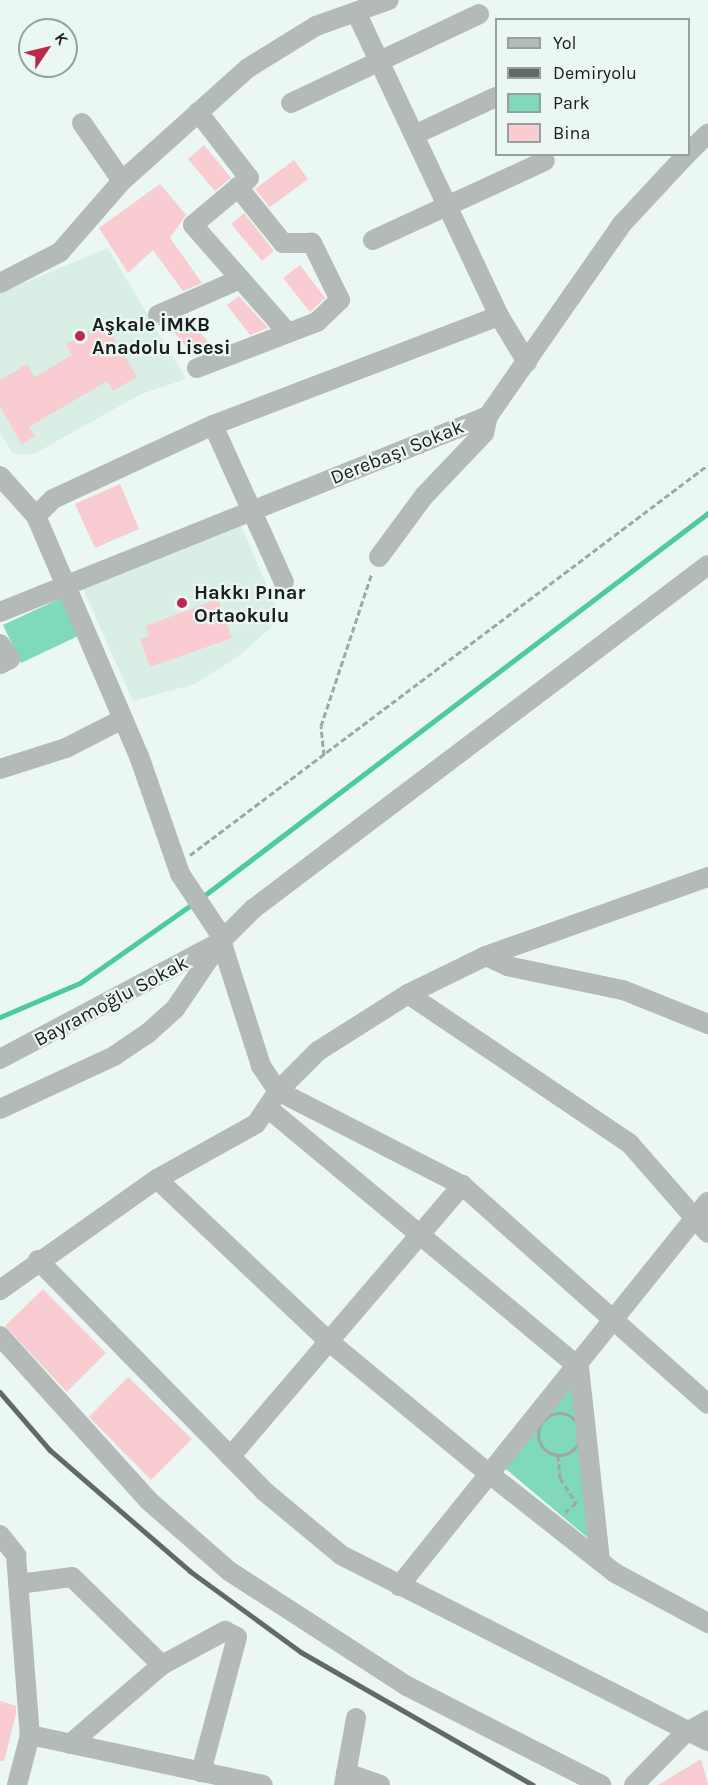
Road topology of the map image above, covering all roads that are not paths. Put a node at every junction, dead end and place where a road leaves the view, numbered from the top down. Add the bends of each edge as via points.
1 (389, 0) edge
2 (356, 12) junction
3 (480, 14) dead end
4 (378, 58) junction
5 (495, 97) edge
6 (291, 102) dead end
7 (198, 112) junction
8 (82, 123) dead end
9 (708, 134) edge
10 (414, 135) junction
11 (690, 152) edge
12 (686, 156) edge
13 (545, 161) dead end
14 (122, 181) junction
15 (238, 187) junction
16 (447, 204) junction
17 (373, 240) dead end
18 (240, 279) junction
19 (0, 283) edge
20 (158, 315) dead end
21 (499, 316) junction
22 (287, 332) junction
23 (527, 362) junction
24 (198, 368) dead end
25 (488, 416) junction
26 (213, 425) junction
27 (0, 476) edge
28 (254, 510) junction
29 (36, 516) junction
30 (379, 557) road end
31 (708, 565) edge
32 (284, 582) dead end
33 (67, 588) junction
34 (0, 612) edge
35 (0, 644) edge
36 (0, 664) edge
37 (123, 719) junction
38 (0, 770) edge
39 (708, 878) edge
40 (219, 936) junction
41 (486, 956) junction
42 (408, 994) junction
43 (708, 1024) edge
44 (0, 1059) edge
45 (278, 1091) junction
46 (0, 1109) edge
47 (269, 1109) junction
48 (157, 1179) junction
49 (462, 1185) junction
50 (708, 1202) edge
51 (701, 1226) edge
52 (419, 1236) junction
53 (38, 1260) junction
54 (0, 1290) edge
55 (614, 1317) junction
56 (0, 1336) edge
57 (326, 1339) junction
58 (579, 1367) junction
59 (708, 1404) edge
60 (230, 1457) junction
61 (487, 1472) junction
62 (0, 1534) edge
63 (600, 1561) junction
64 (18, 1584) junction
65 (399, 1586) junction
66 (708, 1623) edge
67 (162, 1665) junction
68 (356, 1718) dead end
69 (708, 1720) edge
70 (685, 1733) junction
71 (30, 1736) junction
72 (708, 1741) edge
73 (70, 1744) junction
74 (201, 1772) junction
75 (345, 1779) edge
76 (16, 1785) edge
77 (263, 1785) edge
78 (380, 1785) edge
79 (600, 1785) edge
80 (634, 1785) edge

1 - 2 street
2 - 4 street
2 - 7 street via 316,26 248,68
3 - 4 street
4 - 6 street
4 - 10 street
5 - 10 street
7 - 14 street
7 - 15 street via 249,178
8 - 14 street
9 - 11 street, Derebaşı Sokak
10 - 16 street
12 - 23 street, Derebaşı Sokak via 621,225
13 - 16 street
14 - 19 street via 60,252
15 - 18 street via 193,225
15 - 22 street via 283,243 312,243 340,300 316,322
16 - 17 street
16 - 21 street
18 - 20 street
18 - 22 street
21 - 23 street
21 - 26 street
22 - 24 street
23 - 25 street, Derebaşı Sokak
25 - 28 street, Derebaşı Sokak
25 - 30 street via 483,433 424,496
26 - 28 street
26 - 29 street via 53,499
27 - 29 street
28 - 32 street
28 - 33 street, Derebaşı Sokak
29 - 33 street
31 - 40 street
33 - 34 street, Derebaşı Sokak
33 - 37 street
35 - 36 street via 10,660
37 - 38 street via 66,748
37 - 40 street via 178,870
39 - 41 street
40 - 44 street, Bayramoğlu Sokak
40 - 45 street via 261,1066
40 - 46 street via 187,995 147,1034 114,1056
41 - 42 street
41 - 43 street via 507,966 623,990
42 - 45 street via 318,1051
42 - 51 street via 603,1124 649,1163
45 - 47 street
45 - 49 street
47 - 48 street via 241,1135
47 - 52 street
48 - 53 street
48 - 57 street
49 - 52 street
49 - 55 street
50 - 51 street
51 - 55 street
52 - 57 street
52 - 58 street
53 - 54 street
53 - 60 street
55 - 58 street
55 - 59 street
56 - 79 street via 149,1501 229,1571 407,1686
57 - 60 street
57 - 61 street
58 - 61 street
58 - 63 street
60 - 65 street via 341,1556
61 - 63 street
61 - 65 street
62 - 64 street via 16,1556
63 - 66 street
64 - 67 street via 72,1577
64 - 71 street
65 - 70 street
67 - 73 street
67 - 74 street via 225,1631 237,1637
68 - 75 street
69 - 70 street
70 - 72 street
70 - 80 street
71 - 73 street
71 - 76 street
73 - 74 street
74 - 77 street
75 - 78 street

